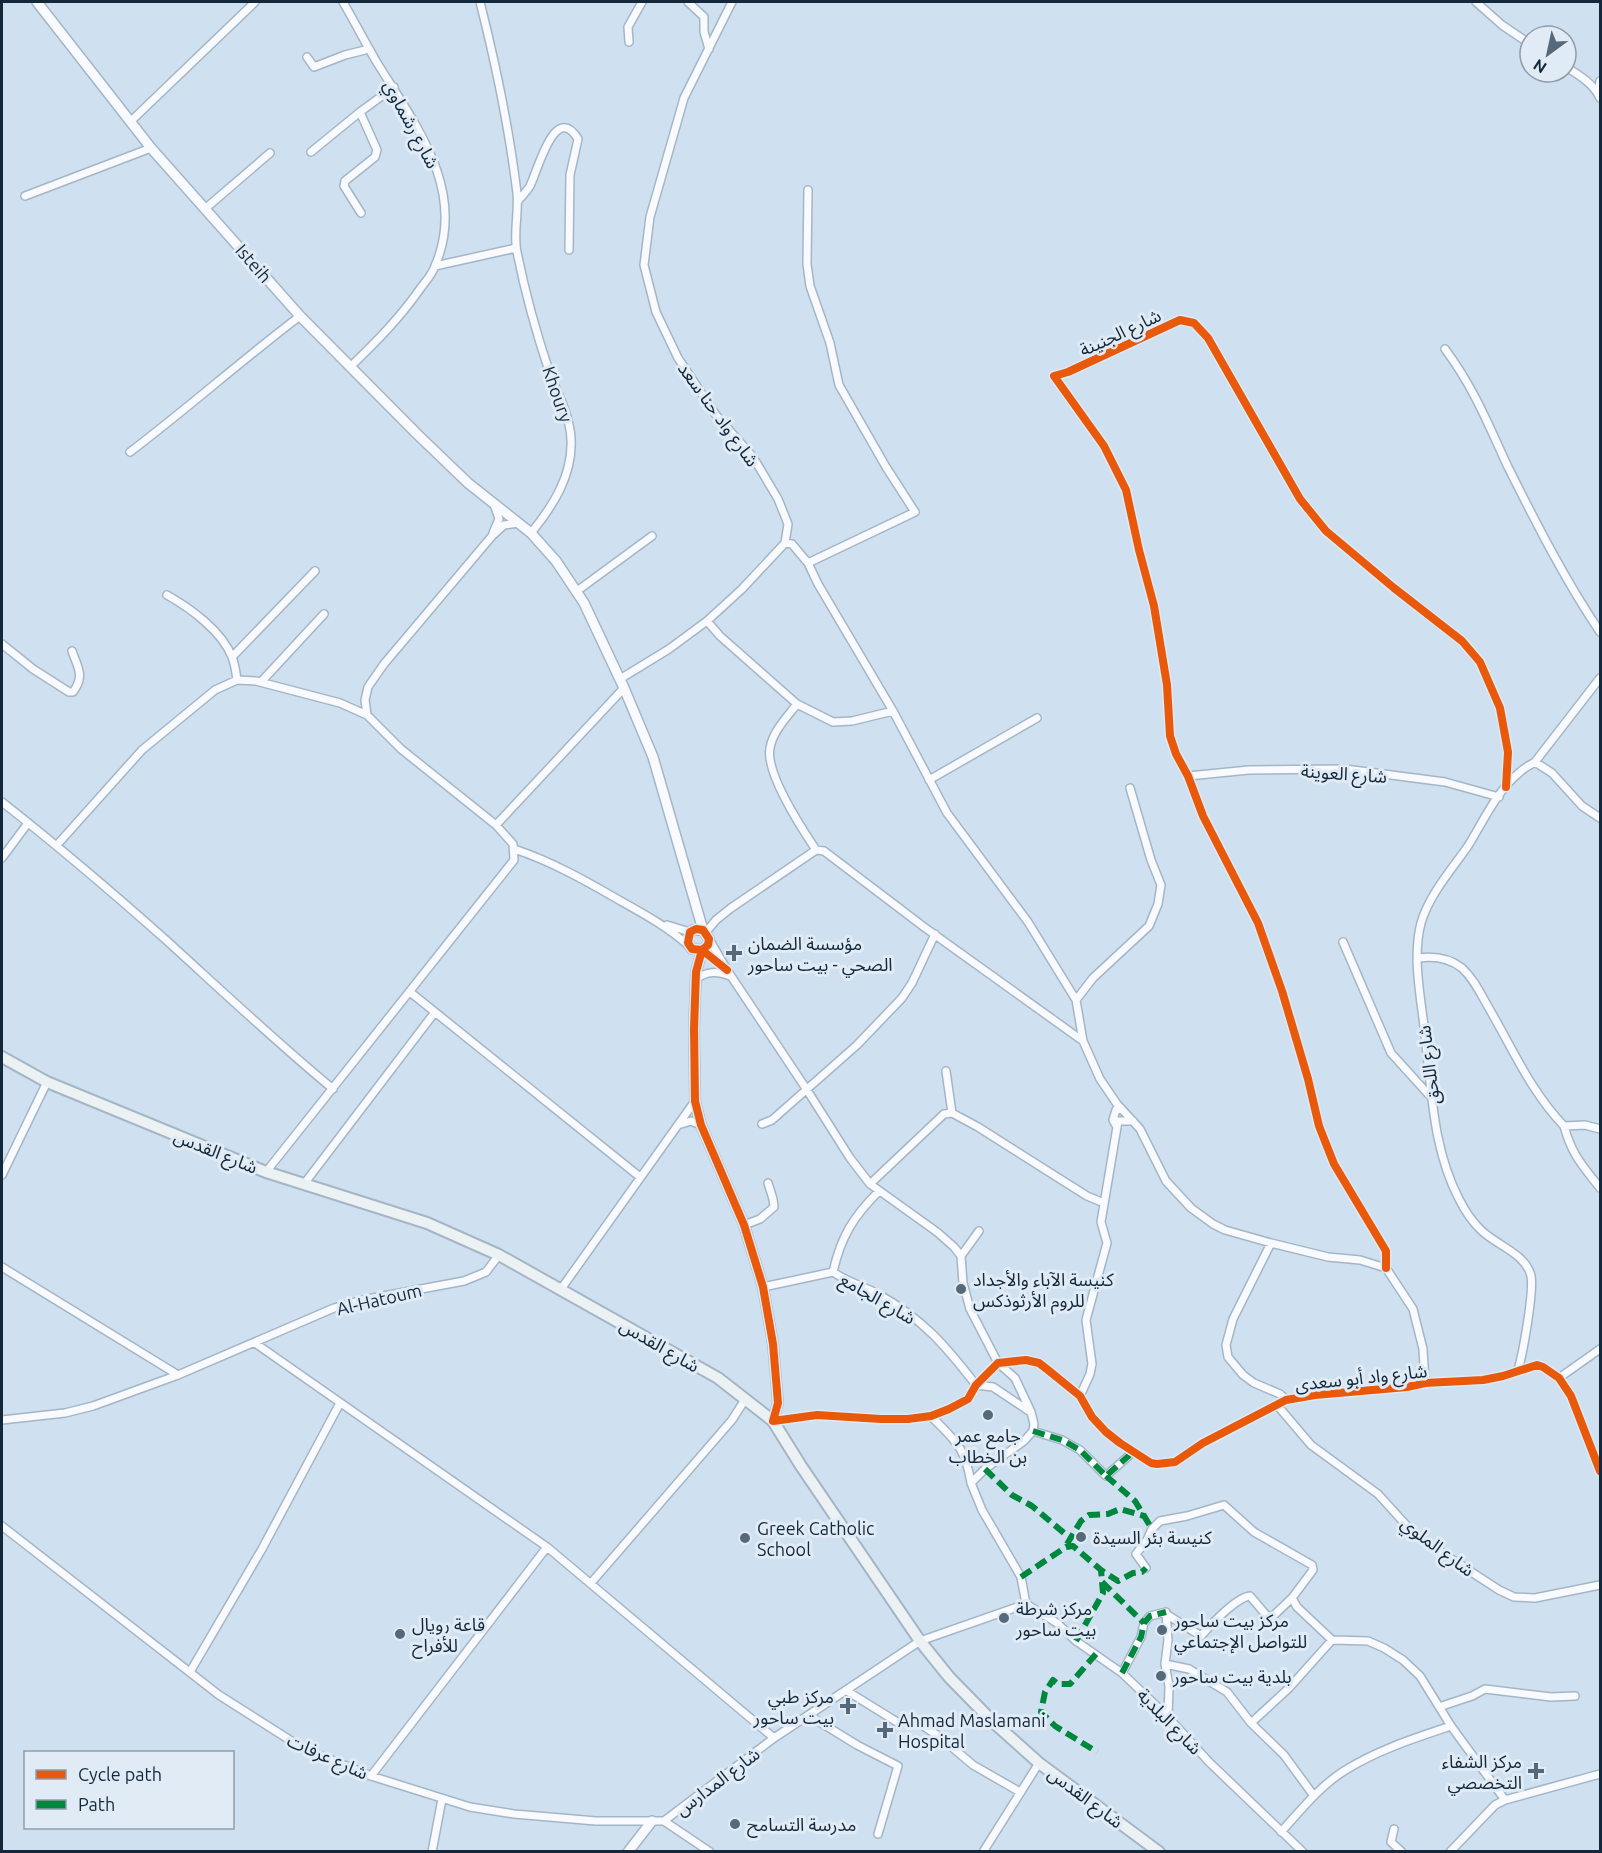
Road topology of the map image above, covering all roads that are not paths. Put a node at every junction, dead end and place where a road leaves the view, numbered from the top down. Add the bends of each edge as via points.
1 (37, 2) edge
2 (253, 2) edge
3 (343, 2) edge
4 (480, 2) edge
5 (642, 2) edge
6 (688, 2) edge
7 (732, 2) edge
8 (1476, 2) edge
9 (1518, 36) edge
10 (629, 42) dead end
11 (369, 49) junction
12 (709, 49) junction
13 (307, 57) dead end
14 (1578, 74) edge
15 (1600, 81) edge
16 (394, 87) junction
17 (1599, 95) edge
18 (360, 112) junction
19 (130, 122) junction
20 (151, 148) junction
21 (311, 152) dead end
22 (270, 153) dead end
23 (807, 189) dead end
24 (25, 196) dead end
25 (518, 201) junction
26 (206, 208) junction
27 (361, 213) dead end
28 (516, 248) junction
29 (569, 250) dead end
30 (435, 266) junction
31 (300, 316) junction
32 (1445, 349) dead end
33 (350, 367) junction
34 (130, 452) dead end
35 (494, 504) junction
36 (519, 523) junction
37 (531, 533) junction
38 (492, 536) junction
39 (652, 536) dead end
40 (785, 543) junction
41 (808, 563) junction
42 (315, 571) dead end
43 (577, 591) junction
44 (167, 595) dead end
45 (324, 614) dead end
46 (707, 621) junction
47 (1600, 632) edge
48 (2, 644) edge
49 (72, 651) dead end
50 (232, 657) junction
51 (1600, 678) edge
52 (620, 679) junction
53 (237, 680) junction
54 (261, 682) junction
55 (624, 688) junction
56 (797, 704) junction
57 (893, 711) junction
58 (368, 715) junction
59 (1037, 718) dead end
60 (1535, 762) junction
61 (1188, 776) junction
62 (929, 780) junction
63 (1506, 787) junction
64 (1130, 788) dead end
65 (1498, 797) junction
66 (2, 802) edge
67 (1600, 818) edge
68 (28, 823) junction
69 (496, 825) junction
70 (57, 845) junction
71 (514, 849) junction
72 (816, 850) junction
73 (2, 858) edge
74 (662, 924) junction
75 (690, 933) junction
76 (706, 934) junction
77 (935, 934) junction
78 (1343, 942) dead end
79 (690, 946) junction
80 (702, 950) junction
81 (1419, 958) junction
82 (729, 973) junction
83 (696, 976) junction
84 (410, 992) junction
85 (1077, 1000) junction
86 (435, 1012) junction
87 (1083, 1041) junction
88 (2, 1057) edge
89 (946, 1071) dead end
90 (47, 1082) junction
91 (333, 1089) junction
92 (807, 1090) junction
93 (1111, 1095) junction
94 (1430, 1095) junction
95 (696, 1101) junction
96 (1120, 1108) junction
97 (952, 1113) junction
98 (1116, 1121) junction
99 (1133, 1121) junction
100 (762, 1124) dead end
101 (678, 1125) junction
102 (701, 1125) junction
103 (1564, 1126) junction
104 (1600, 1129) edge
105 (266, 1172) junction
106 (2, 1175) edge
107 (640, 1177) junction
108 (768, 1183) dead end
109 (304, 1184) junction
110 (870, 1184) junction
111 (1600, 1188) edge
112 (879, 1191) junction
113 (1104, 1203) junction
114 (744, 1225) junction
115 (979, 1231) dead end
116 (1271, 1243) junction
117 (499, 1255) junction
118 (961, 1256) junction
119 (2, 1267) edge
120 (1386, 1268) junction
121 (833, 1272) junction
122 (763, 1287) junction
123 (561, 1289) junction
124 (255, 1343) junction
125 (1600, 1349) edge
126 (998, 1363) junction
127 (1518, 1370) junction
128 (178, 1375) junction
129 (1559, 1378) junction
130 (1425, 1383) junction
131 (976, 1385) junction
132 (1080, 1396) junction
133 (746, 1398) junction
134 (1286, 1400) junction
135 (340, 1403) junction
136 (1277, 1405) junction
137 (1031, 1412) junction
138 (931, 1416) junction
139 (2, 1420) edge
140 (773, 1422) junction
141 (1033, 1431) junction
142 (1133, 1452) junction
143 (1600, 1471) edge
144 (971, 1483) junction
145 (2, 1526) edge
146 (547, 1547) junction
147 (1146, 1568) dead end
148 (591, 1583) junction
149 (1600, 1585) edge
150 (1292, 1598) junction
151 (1026, 1604) junction
152 (1166, 1613) junction
153 (1332, 1640) junction
154 (920, 1641) junction
155 (1165, 1664) junction
156 (190, 1672) junction
157 (1122, 1673) junction
158 (847, 1691) junction
159 (1575, 1696) dead end
160 (1439, 1707) junction
161 (810, 1716) junction
162 (1168, 1717) junction
163 (1251, 1723) junction
164 (1451, 1726) junction
165 (774, 1738) junction
166 (1039, 1763) junction
167 (1600, 1773) edge
168 (371, 1776) junction
169 (1020, 1792) junction
170 (1314, 1796) junction
171 (442, 1799) junction
172 (1505, 1800) junction
173 (652, 1821) junction
174 (664, 1821) junction
175 (1394, 1829) dead end
176 (1281, 1832) junction
177 (878, 1834) dead end
178 (432, 1851) edge
179 (628, 1851) edge
180 (710, 1851) edge
181 (983, 1851) edge
182 (1159, 1851) edge
183 (1303, 1851) edge
184 (1402, 1851) edge
185 (1450, 1851) edge

1 - 19 street, Isteih
2 - 19 street
3 - 11 street, شارع رشماوي
4 - 25 street, Khoury via 509,130
5 - 10 street via 628,27
6 - 12 street via 704,16
7 - 12 street, شارع واد حنا سعد
8 - 9 street
11 - 13 street via 314,67
11 - 16 street, شارع رشماوي
12 - 40 street, شارع واد حنا سعد via 681,108 650,217 644,265 656,312 678,358 717,415 753,457 778,499 788,524
14 - 17 street
15 - 17 street
16 - 18 street
16 - 30 street, شارع رشماوي via 429,149 444,192 446,224
18 - 21 street
18 - 27 street via 377,150 375,157 344,186
19 - 20 street, Isteih
20 - 24 street
20 - 26 street, Isteih
22 - 26 street
23 - 41 street via 810,286 830,343 839,385 915,512
25 - 28 street, Khoury
25 - 29 street via 529,188 542,154 557,130 567,127 574,132 578,139 570,175
26 - 31 street, Isteih
28 - 30 street
28 - 37 street, Khoury via 527,300 572,439 570,468 564,483
30 - 33 street, شارع رشماوي via 404,312
31 - 33 street, Isteih
31 - 34 street
32 - 47 street via 1473,390 1521,492
33 - 35 street, Isteih
35 - 36 street, Isteih
35 - 38 street via 499,519
36 - 37 street, Isteih
36 - 38 street via 504,525
37 - 43 street, Isteih
38 - 58 street via 368,687
39 - 43 street
40 - 41 street via 792,544
40 - 46 street
41 - 57 street
42 - 50 street
43 - 52 street, Isteih
44 - 50 street via 192,609
45 - 54 street
46 - 52 street
46 - 56 street
48 - 49 street via 69,692 79,684 81,676
50 - 53 street
51 - 60 street, شارع اللحق
52 - 55 street, Isteih
53 - 54 street
53 - 70 street via 215,690 142,750
54 - 58 street via 340,703
55 - 69 street
55 - 76 street, Isteih via 653,757
56 - 57 street via 833,722
56 - 72 street via 777,730 769,755 792,812
57 - 62 street
58 - 69 street via 401,749
59 - 62 street
60 - 63 street, شارع اللحق
60 - 67 street
61 - 63 street, شارع الجنينة via 1170,736 1167,685 1154,606 1126,490 1104,446 1054,376 1180,320 1194,323 1208,338 1300,499 1326,531 1462,641 1480,662 1504,725 1508,752
61 - 65 street, شارع العوينة via 1249,770 1345,769 1445,782
61 - 120 street via 1203,816 1258,923 1286,1002 1318,1126 1334,1164 1386,1251
62 - 85 street via 947,813 1028,922
63 - 65 street, شارع اللحق
64 - 85 street via 1161,885 1158,904 1149,926 1093,978
65 - 81 street, شارع اللحق via 1432,899 1422,921
66 - 68 street
68 - 70 street
68 - 73 street
69 - 71 street
70 - 91 street
71 - 74 street via 596,887
71 - 84 street via 514,860 504,875
72 - 76 street via 731,908
72 - 77 street via 825,850
74 - 75 street
74 - 79 street
75 - 76 street via 696,929
75 - 79 street
76 - 80 street via 708,945
76 - 82 street
77 - 87 street
77 - 92 street via 902,998
78 - 94 street via 1391,1053
79 - 80 street
79 - 83 street
80 - 82 street
80 - 83 street
81 - 94 street, شارع اللحق
81 - 103 street via 1444,958 1461,967 1478,986 1530,1082
82 - 83 street
82 - 92 street
83 - 95 street
84 - 86 street
84 - 91 street
85 - 87 street
86 - 107 street
86 - 109 street
87 - 93 street
88 - 90 main road, شارع القدس
89 - 97 street
90 - 105 main road, شارع القدس
90 - 106 street
91 - 105 street
92 - 100 street
92 - 110 street
93 - 96 street
93 - 98 street
94 - 127 street, شارع اللحق via 1450,1182 1468,1216 1527,1266 1532,1278 1525,1347
95 - 101 street
95 - 102 street
96 - 98 street via 1116,1110
96 - 99 street
97 - 110 street via 944,1114
97 - 113 street
98 - 99 street
98 - 113 street
99 - 116 street via 1166,1181 1191,1208 1213,1224
101 - 102 street via 691,1121
101 - 107 street
102 - 114 street
103 - 104 street
103 - 111 street via 1570,1148
105 - 109 main road, شارع القدس
107 - 123 street
108 - 114 street via 774,1207 760,1219
109 - 117 main road, شارع القدس via 427,1223
110 - 112 street
112 - 118 street via 937,1232
112 - 121 street via 848,1227
113 - 132 street via 1101,1222 1107,1243 1086,1320 1092,1364
114 - 122 street
115 - 118 street
116 - 120 street
116 - 134 street via 1233,1319 1226,1345 1228,1357 1243,1375
117 - 123 main road, شارع القدس
117 - 124 street, Al-Hatoum via 486,1272 464,1281 334,1308
118 - 126 street via 970,1309
119 - 128 street
120 - 130 street via 1413,1309 1424,1349
121 - 122 street
121 - 131 street, شارع الجامع via 877,1293 917,1319 943,1343
122 - 140 street via 778,1403
123 - 133 main road, شارع القدس via 718,1378
124 - 128 street, Al-Hatoum
124 - 135 street
125 - 129 street
126 - 131 street
126 - 132 street, شارع واد أبو سعدى via 1039,1363
126 - 137 street via 1016,1378
127 - 129 street, شارع واد أبو سعدى via 1543,1366
127 - 130 street, شارع واد أبو سعدى via 1483,1380
128 - 139 street, Al-Hatoum via 93,1406
129 - 143 street via 1571,1396
130 - 134 street, شارع واد أبو سعدى
131 - 137 street via 993,1387
131 - 138 street via 968,1399
132 - 142 street, شارع واد أبو سعدى via 1092,1417
133 - 140 main road, شارع القدس
133 - 148 street via 732,1420
134 - 136 street, شارع واد أبو سعدى
135 - 146 street
135 - 156 street
136 - 142 street, شارع واد أبو سعدى via 1175,1462 1157,1464
136 - 149 street, شارع الملوي via 1311,1444 1378,1494 1408,1527 1499,1590 1514,1597 1534,1598
137 - 141 street
138 - 140 street via 881,1419 817,1415
138 - 144 street via 962,1448
140 - 154 main road, شارع القدس
141 - 142 street via 1080,1450 1106,1476
141 - 144 street
144 - 151 street via 1021,1577
145 - 156 street, شارع عرفات
146 - 148 street
146 - 168 street
147 - 150 street via 1136,1554 1160,1521 1224,1505 1254,1532 1312,1565 1313,1570
148 - 165 street
150 - 152 street via 1267,1617 1250,1596 1243,1597 1201,1636
150 - 153 street
151 - 154 street, شارع المدارس
151 - 157 street, شارع البلدية
152 - 155 street
152 - 157 street via 1150,1616 1144,1623
153 - 160 street via 1368,1641 1384,1648 1420,1676
153 - 163 street
154 - 158 street, شارع المدارس
154 - 166 main road, شارع القدس via 963,1692
155 - 162 street
155 - 163 street via 1197,1672 1227,1692
156 - 168 street, شارع عرفات via 304,1749
157 - 162 street, شارع البلدية
158 - 161 street, شارع المدارس
158 - 169 street via 897,1722 913,1719 973,1765
159 - 160 street via 1485,1689
160 - 164 street
161 - 165 street, شارع المدارس
161 - 177 street via 898,1766
162 - 176 street, شارع البلدية
163 - 170 street via 1284,1755
164 - 170 street via 1407,1740 1363,1761
164 - 172 street
165 - 174 street, شارع المدارس
166 - 169 street
166 - 182 main road, شارع القدس
167 - 172 street
168 - 171 street, شارع عرفات
169 - 181 street
170 - 176 street
171 - 173 street, شارع عرفات via 514,1814
171 - 178 street
172 - 185 street via 1495,1805
173 - 174 street, شارع عرفات
173 - 179 street
174 - 180 street
175 - 184 street via 1391,1842
176 - 183 street, شارع البلدية

